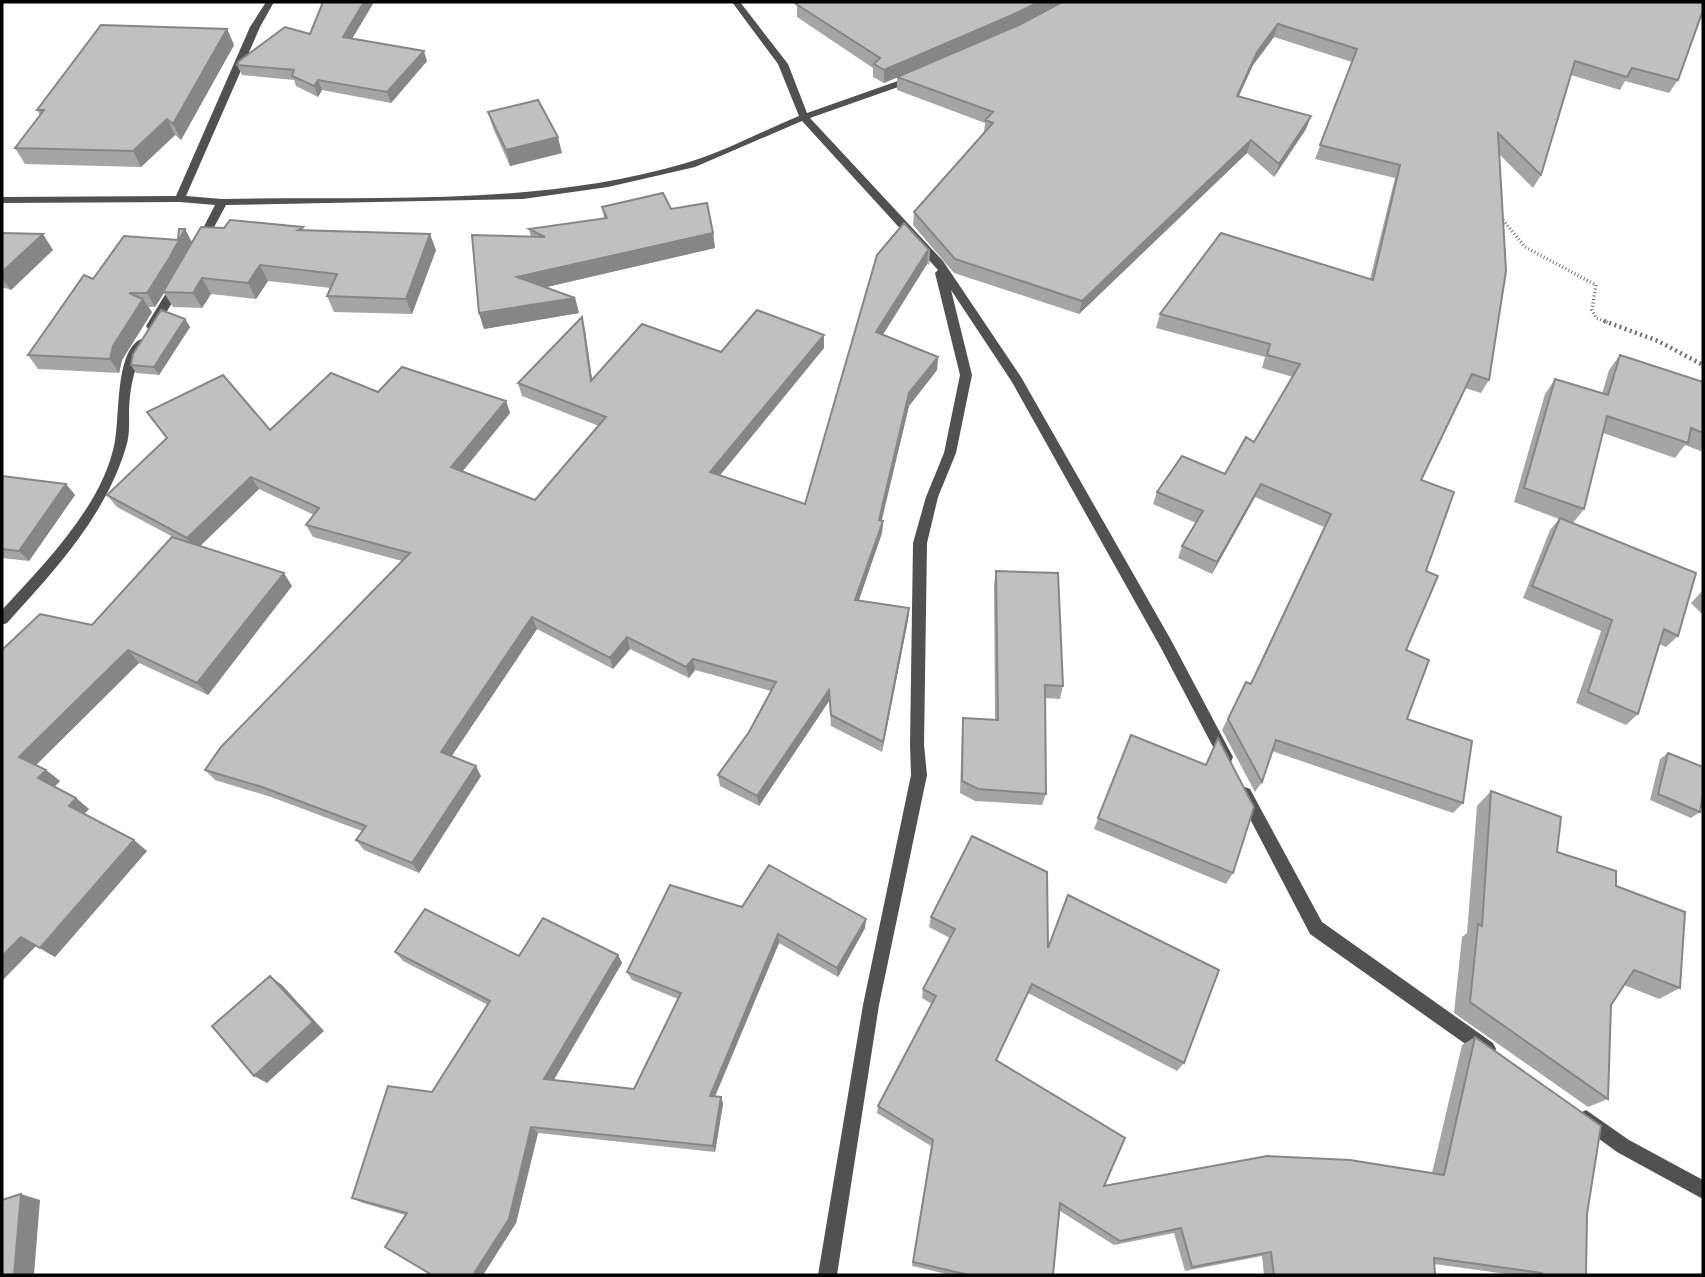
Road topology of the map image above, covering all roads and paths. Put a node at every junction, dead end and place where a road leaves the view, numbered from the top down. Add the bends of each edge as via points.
1 (270, 2) edge
2 (736, 2) edge
3 (929, 71) edge
4 (804, 117) junction
5 (180, 199) junction
6 (2, 200) edge
7 (222, 202) junction
8 (1503, 220) edge
9 (939, 264) junction
10 (1703, 365) edge
11 (2, 619) edge
12 (1498, 1057) edge
13 (1578, 1114) edge
14 (1703, 1190) edge
15 (828, 1275) edge

1 - 5 street
2 - 4 street via 783,64
3 - 4 street
4 - 7 street via 691,165 608,184 509,196
4 - 9 street
5 - 6 street
5 - 7 street
7 - 11 street via 130,361 121,444 102,494 75,536
8 - 10 path via 1513,237 1535,256 1586,276 1596,285 1592,310 1596,318 1658,341
9 - 12 street via 1017,380 1166,644 1317,928
9 - 15 street via 966,375 950,453 920,543 919,775 871,1005
13 - 14 street via 1623,1146

